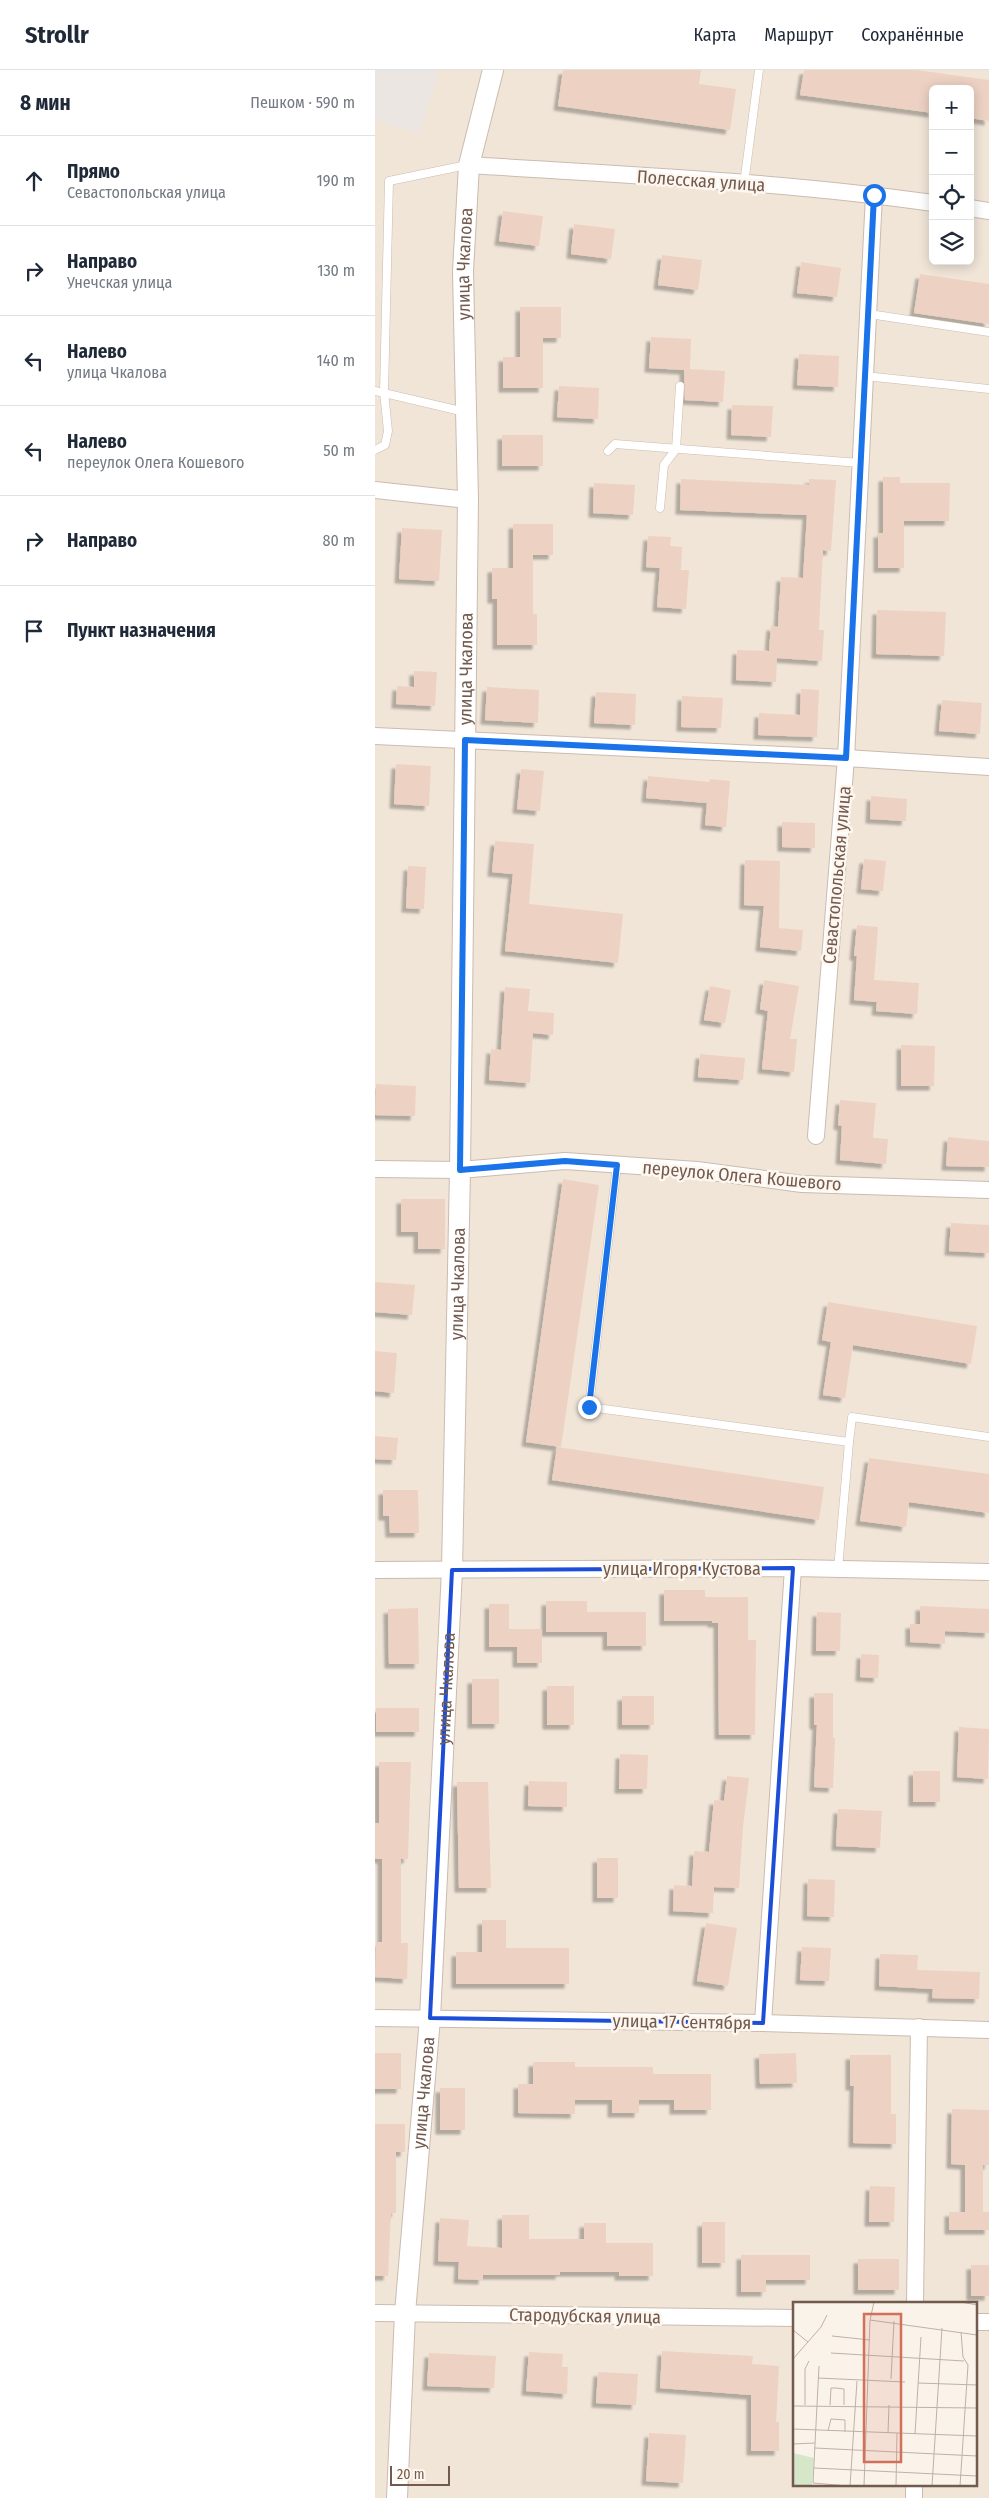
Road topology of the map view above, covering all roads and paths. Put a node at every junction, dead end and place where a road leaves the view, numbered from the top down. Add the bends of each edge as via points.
1 (493, 70) edge
2 (759, 70) edge
3 (469, 165) junction
4 (744, 184) junction
5 (874, 195) junction
6 (929, 202) edge
7 (974, 209) edge
8 (989, 211) edge
9 (869, 314) junction
10 (989, 332) edge
11 (865, 376) junction
12 (679, 386) dead end
13 (989, 389) edge
14 (375, 391) edge
15 (384, 392) junction
16 (465, 412) junction
17 (676, 449) junction
18 (375, 450) edge
19 (608, 451) dead end
20 (860, 463) junction
21 (375, 490) edge
22 (468, 500) junction
23 (660, 508) dead end
24 (375, 736) edge
25 (465, 740) junction
26 (846, 758) junction
27 (989, 767) edge
28 (816, 1136) dead end
29 (617, 1165) junction
30 (375, 1169) edge
31 (460, 1170) junction
32 (989, 1190) edge
33 (989, 1437) edge
34 (849, 1442) junction
35 (793, 1568) junction
36 (838, 1569) junction
37 (375, 1570) edge
38 (452, 1570) junction
39 (989, 1572) edge
40 (375, 2018) edge
41 (430, 2018) junction
42 (763, 2023) junction
43 (919, 2027) junction
44 (989, 2030) edge
45 (915, 2302) edge
46 (375, 2313) edge
47 (405, 2313) junction
48 (793, 2318) edge
49 (397, 2498) edge

1 - 3 street, улица Чкалова
2 - 4 lane
3 - 4 street, Полесская улица
3 - 15 lane via 389,181
3 - 16 street, улица Чкалова via 463,270
4 - 5 street, Полесская улица
5 - 6 street, Полесская улица
5 - 9 street, Севастопольская улица
7 - 8 street
9 - 10 lane
9 - 11 street, Севастопольская улица
11 - 13 lane
11 - 20 street, Севастопольская улица
12 - 17 lane
14 - 15 lane
15 - 16 lane
15 - 18 lane via 388,431 385,445
16 - 22 street, улица Чкалова
17 - 19 lane via 615,444
17 - 20 lane
17 - 23 lane via 665,465
20 - 26 street, Севастопольская улица
21 - 22 street
22 - 25 street, улица Чкалова
24 - 25 street
25 - 26 street
25 - 31 street, улица Чкалова
26 - 27 street
26 - 28 street, Севастопольская улица
29 - 31 street, переулок Олега Кошевого via 565,1161
29 - 32 street, переулок Олега Кошевого via 697,1170 802,1184
29 - 34 lane via 589,1407
30 - 31 street, переулок Олега Кошевого
31 - 38 street, улица Чкалова
33 - 34 lane via 852,1417
34 - 36 lane
35 - 36 street, улица Игоря Кустова
35 - 38 street, улица Игоря Кустова
35 - 42 street
36 - 39 street, улица Игоря Кустова
37 - 38 street, улица Игоря Кустова
38 - 41 street, улица Чкалова
40 - 41 street, улица 17 Сентября
41 - 42 street, улица 17 Сентября
41 - 47 street, улица Чкалова
42 - 43 street, улица 17 Сентября
43 - 44 street, улица 17 Сентября
43 - 45 street
46 - 47 street, Стародубская улица
47 - 48 street, Стародубская улица
47 - 49 street, улица Чкалова

